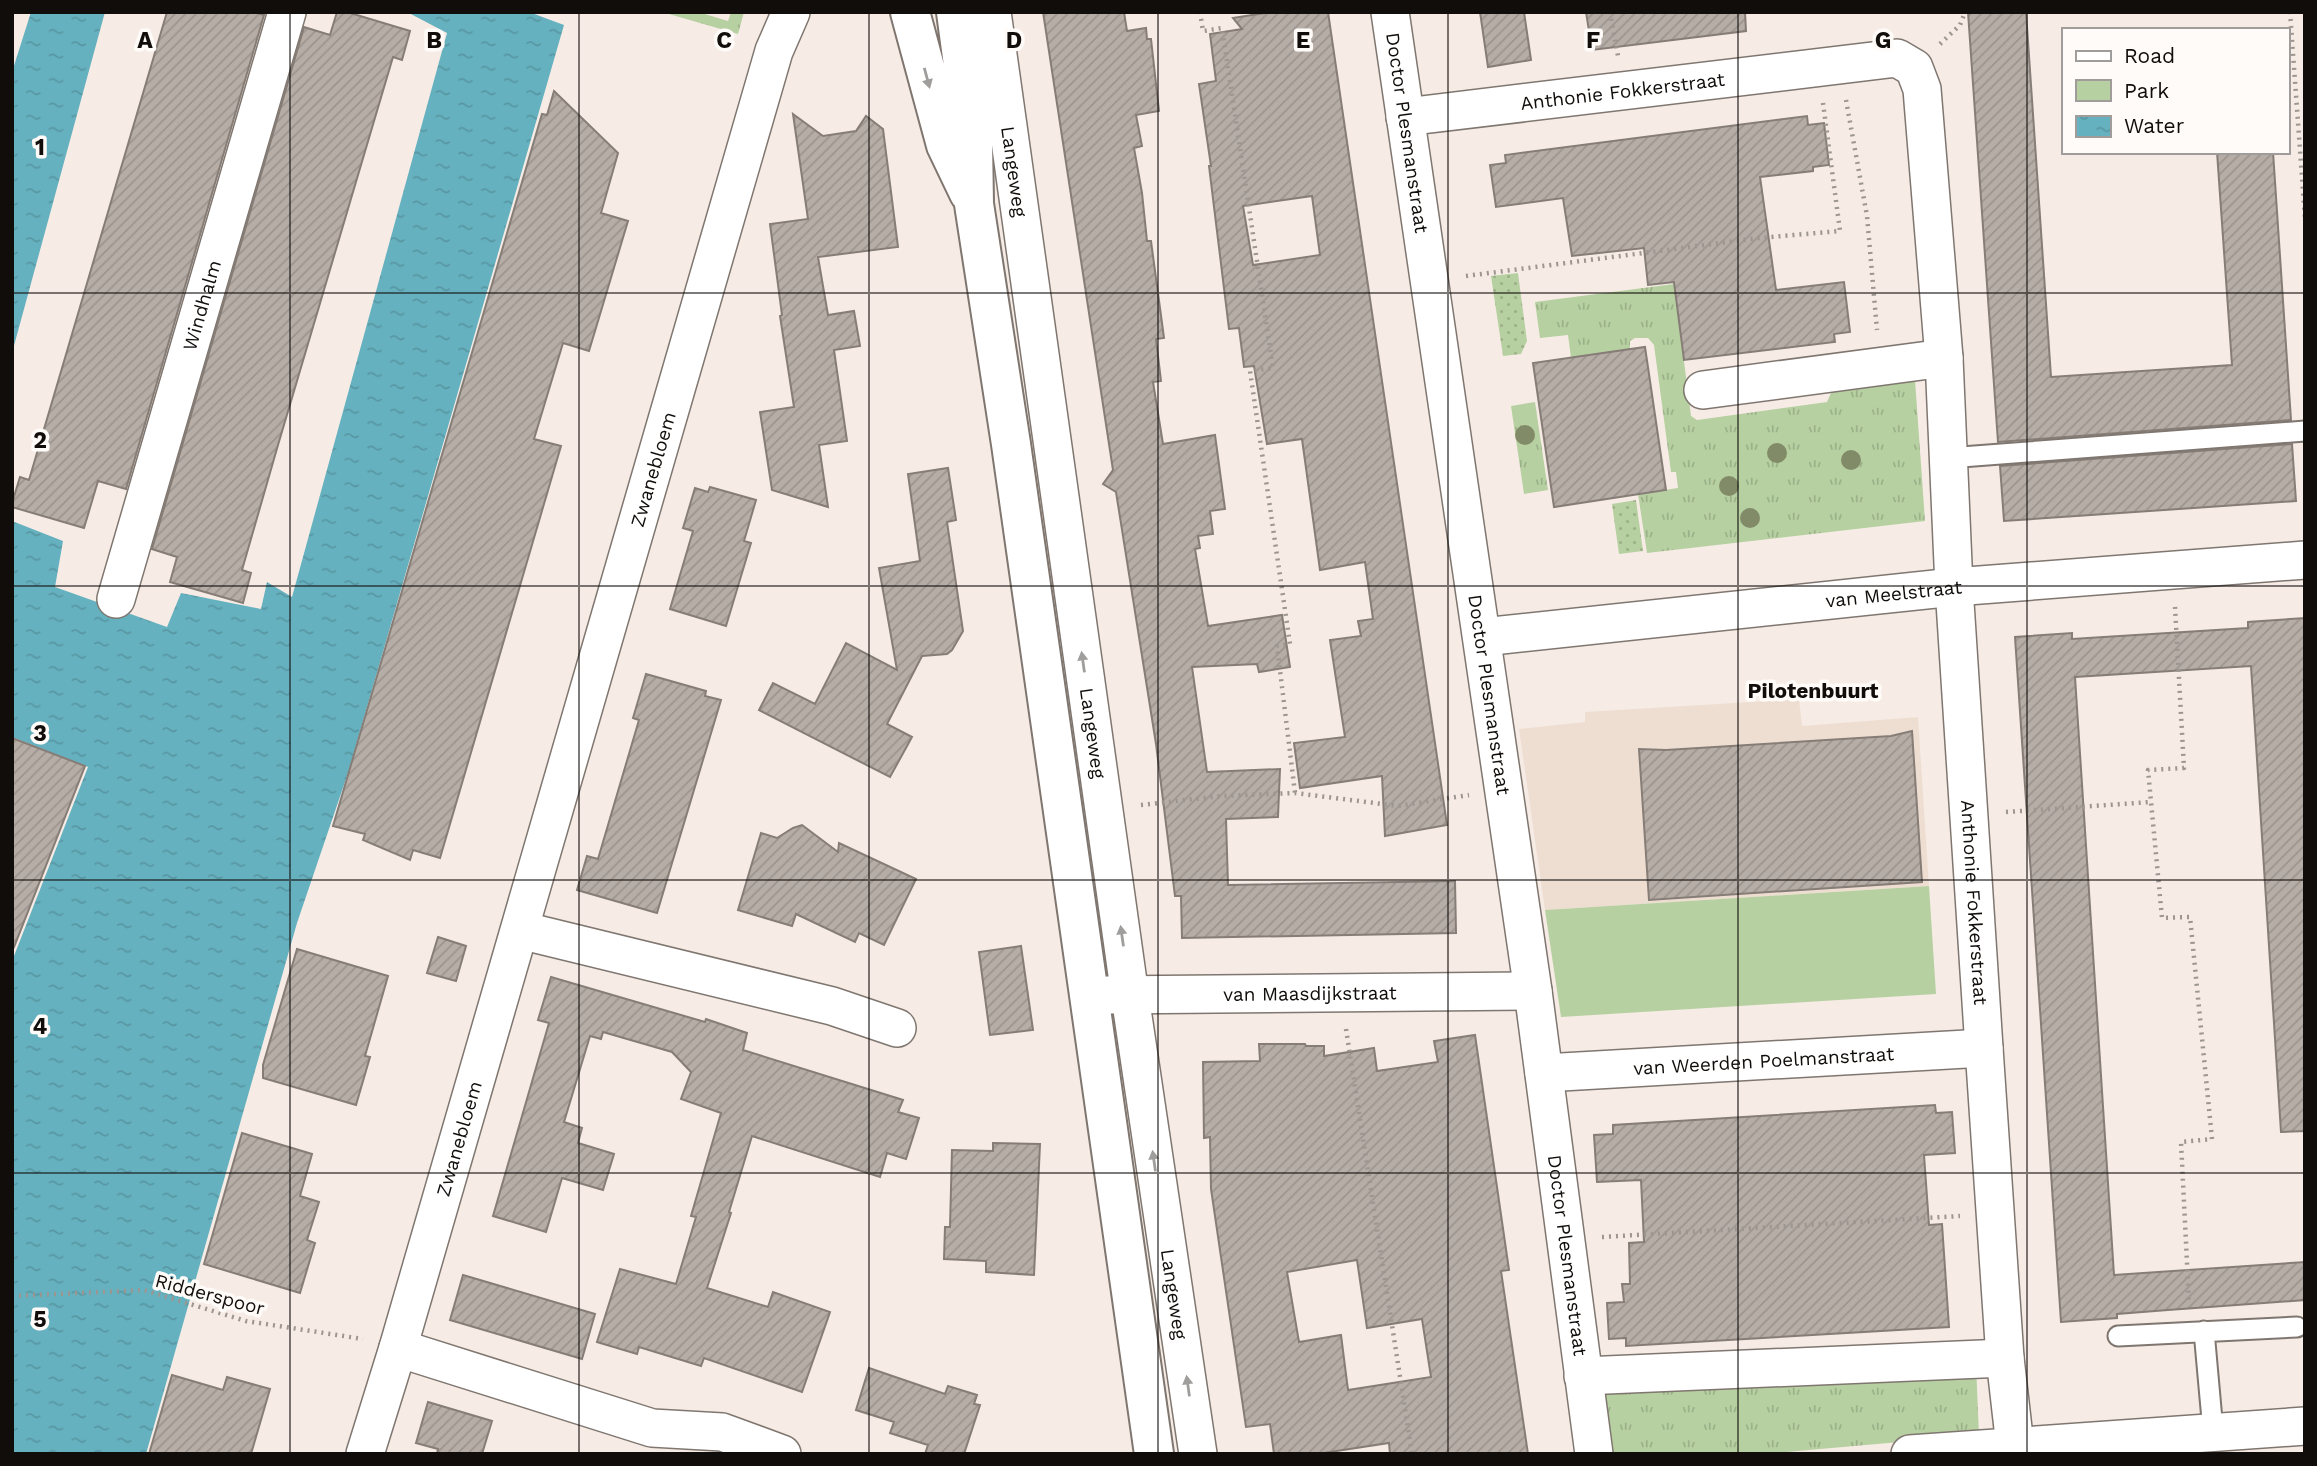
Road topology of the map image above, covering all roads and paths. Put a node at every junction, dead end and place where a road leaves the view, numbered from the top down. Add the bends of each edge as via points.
1 (286, 12) edge
2 (791, 12) edge
3 (910, 12) edge
4 (956, 12) edge
5 (992, 12) edge
6 (1200, 12) edge
7 (1390, 12) edge
8 (2290, 12) edge
9 (1829, 66) junction
10 (1405, 117) junction
11 (974, 204) junction
12 (2305, 219) edge
13 (1430, 281) junction
14 (1944, 358) junction
15 (1880, 366) junction
16 (1703, 390) dead end
17 (2305, 431) edge
18 (1948, 458) junction
19 (2305, 560) edge
20 (2173, 570) junction
21 (1954, 587) junction
22 (116, 598) dead end
23 (1483, 637) junction
24 (1504, 789) junction
25 (1295, 793) junction
26 (2151, 802) junction
27 (1104, 810) junction
28 (1969, 814) junction
29 (520, 930) junction
30 (1533, 990) junction
31 (1338, 993) junction
32 (1088, 995) junction
33 (1130, 996) junction
34 (897, 1028) dead end
35 (1984, 1048) junction
36 (1544, 1073) junction
37 (1996, 1214) junction
38 (1566, 1239) junction
39 (12, 1296) edge
40 (2297, 1327) dead end
41 (2198, 1331) junction
42 (2118, 1336) dead end
43 (398, 1348) junction
44 (2005, 1358) junction
45 (1583, 1376) junction
46 (2305, 1426) edge
47 (2213, 1431) junction
48 (2015, 1446) junction
49 (365, 1454) edge
50 (782, 1454) edge
51 (1154, 1454) edge
52 (1198, 1454) edge
53 (1412, 1454) edge
54 (1594, 1454) edge
55 (1910, 1454) edge

1 - 22 street, Windhalm
2 - 29 street, Zwanebloem via 774,51
3 -> 11 main road, Langeweg via 946,145
4 - 11 main road, Langeweg via 973,140
27 -> 5 street, Langeweg
6 - 25 path via 1203,31 1222,28 1273,368 1250,372 1290,644 1277,646
7 - 10 street, Doctor Plesmanstraat
8 - 12 path
9 - 10 street, Anthonie Fokkerstraat
9 - 13 path via 1840,231 1759,237
9 - 14 street, Anthonie Fokkerstraat via 1897,58 1914,68 1922,89
9 - 15 path via 1867,216
10 - 13 street, Doctor Plesmanstraat
11 - 32 main road, Langeweg
13 - 23 street, Doctor Plesmanstraat
14 - 15 street
14 - 18 street, Anthonie Fokkerstraat
15 - 16 street
17 - 18 lane
18 - 21 street, Anthonie Fokkerstraat
19 - 20 street, van Meelstraat
20 - 21 street, van Meelstraat
20 - 26 path via 2184,768 2148,770
21 - 23 street, van Meelstraat
21 - 28 street, Anthonie Fokkerstraat
23 - 24 street, Doctor Plesmanstraat
24 - 25 path via 1398,806
24 - 30 street, Doctor Plesmanstraat
25 - 27 path via 1221,796
26 - 28 path
26 - 41 path via 2161,918 2190,917 2212,1139 2181,1142
33 -> 27 street, Langeweg
28 - 35 street, Anthonie Fokkerstraat
29 - 34 street via 832,1006
29 - 43 street, Zwanebloem
30 - 31 street, van Maasdijkstraat
30 - 36 street, Doctor Plesmanstraat
31 - 33 street, van Maasdijkstraat
31 - 53 path
32 - 33 street, van Maasdijkstraat
32 - 51 main road, Langeweg
52 -> 33 street, Langeweg
35 - 36 street, van Weerden Poelmanstraat
35 - 37 street, Anthonie Fokkerstraat
36 - 38 street, Doctor Plesmanstraat
37 - 38 path
37 - 44 street, Anthonie Fokkerstraat
38 - 45 street, Doctor Plesmanstraat
39 - 43 path, Ridderspoor via 144,1290 246,1321
40 - 41 lane
41 - 42 lane
41 - 47 lane
43 - 49 street, Zwanebloem
43 - 50 street via 652,1428 722,1432
44 - 45 street, Doctor Plesmanstraat
44 - 48 street, Anthonie Fokkerstraat
45 - 54 street, Doctor Plesmanstraat
46 - 47 street
47 - 48 street
48 - 55 street

